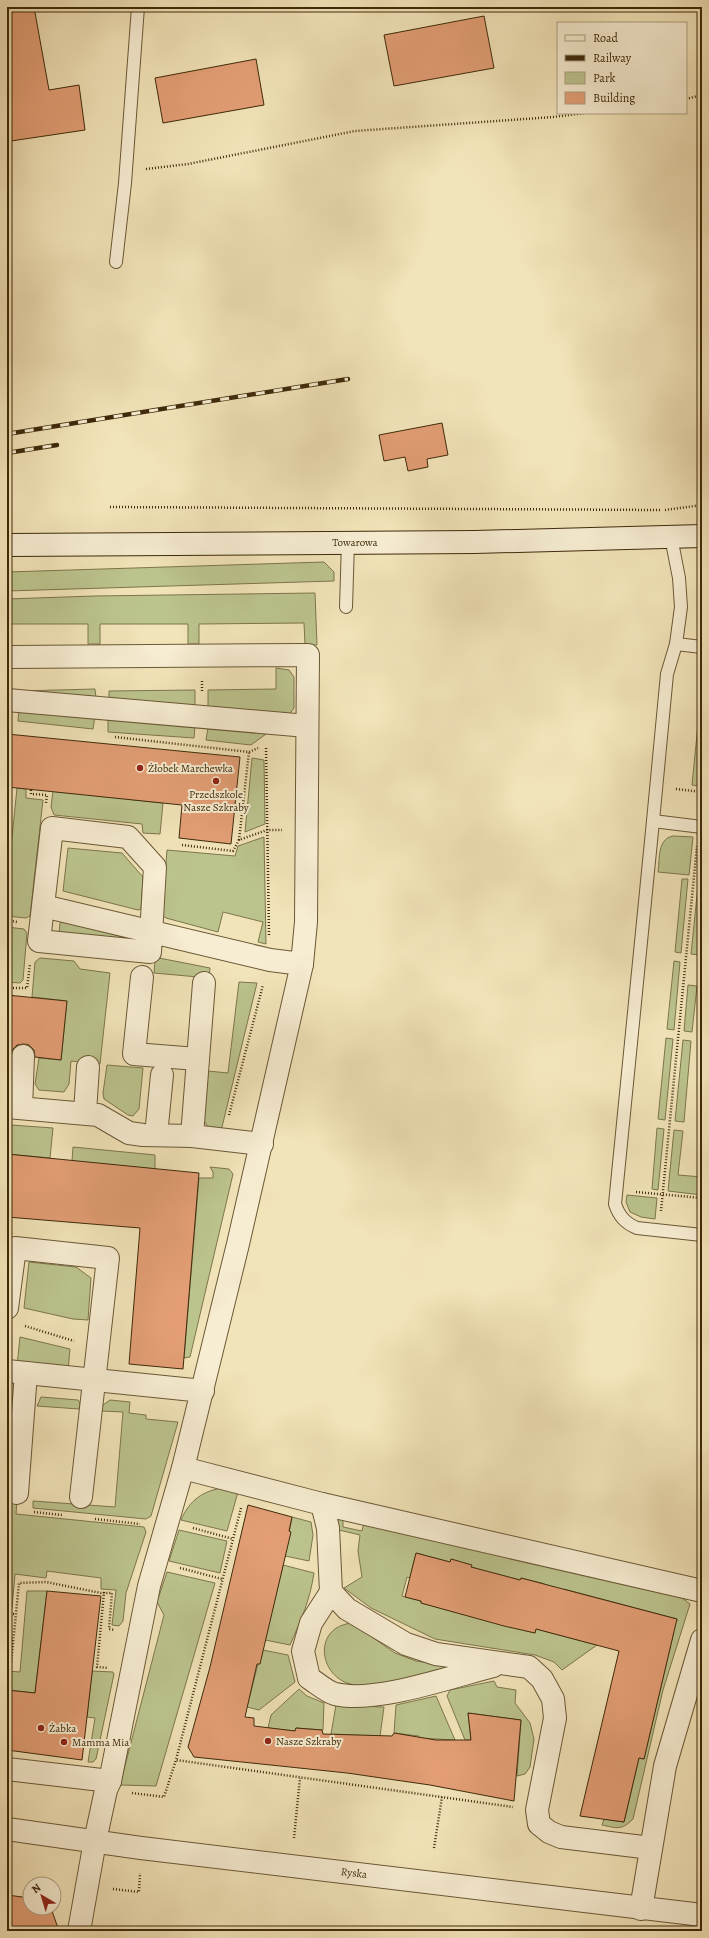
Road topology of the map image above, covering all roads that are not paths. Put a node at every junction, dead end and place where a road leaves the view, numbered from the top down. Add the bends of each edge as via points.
1 (138, 7) edge
2 (116, 262) dead end
3 (702, 536) edge
4 (670, 537) junction
5 (348, 542) junction
6 (7, 545) edge
7 (346, 607) dead end
8 (676, 644) junction
9 (702, 647) edge
10 (7, 657) edge
11 (7, 700) edge
12 (307, 726) junction
13 (653, 821) junction
14 (700, 826) edge
15 (43, 906) junction
16 (152, 931) junction
17 (302, 964) junction
18 (142, 977) dead end
19 (204, 983) dead end
20 (23, 1056) dead end
21 (197, 1059) junction
22 (88, 1067) dead end
23 (162, 1075) dead end
24 (14, 1107) edge
25 (85, 1112) junction
26 (156, 1135) junction
27 (192, 1136) junction
28 (262, 1144) junction
29 (702, 1235) edge
30 (7, 1308) edge
31 (17, 1372) edge
32 (94, 1379) junction
33 (203, 1391) junction
34 (183, 1468) junction
35 (17, 1494) dead end
36 (81, 1496) dead end
37 (322, 1504) junction
38 (702, 1591) edge
39 (331, 1592) junction
40 (702, 1640) edge
41 (504, 1664) junction
42 (7, 1769) edge
43 (108, 1786) junction
44 (7, 1829) edge
45 (95, 1841) junction
46 (651, 1848) junction
47 (641, 1909) junction
48 (702, 1915) edge
49 (79, 1931) edge

1 - 2 lane via 126,171
3 - 4 street, Towarowa
4 - 5 street, Towarowa
4 - 8 lane via 679,578 681,607
5 - 6 street, Towarowa
5 - 7 lane
8 - 9 lane
8 - 13 lane via 667,674
10 - 12 street via 308,655
11 - 12 street
12 - 17 street via 306,922
13 - 14 lane
13 - 29 lane via 615,1204 622,1218 631,1225 659,1231
15 - 16 street
15 - 16 street via 39,941 150,952
15 - 16 street via 52,828 128,837 155,867
16 - 17 street via 270,960
17 - 28 street
18 - 21 street via 134,1054
19 - 21 street
20 - 24 street
21 - 27 street
22 - 25 street
23 - 26 street
24 - 25 street
25 - 26 street via 105,1118 129,1133
26 - 27 street
27 - 28 street
28 - 33 street
30 - 32 street via 15,1248 108,1258
31 - 32 street
31 - 35 street
32 - 33 street
32 - 36 street
33 - 34 street
34 - 37 street
34 - 43 street via 149,1586
37 - 38 street
37 - 39 street via 328,1528
39 - 41 street via 347,1609 406,1644 436,1654
39 - 41 street via 311,1623 303,1651 309,1678 334,1694 362,1696 392,1693
40 - 46 street via 665,1766
41 - 46 street via 529,1667 542,1679 553,1699 555,1718 537,1810 539,1824 561,1837
42 - 43 street
43 - 45 street
44 - 45 street, Ryska
45 - 47 street, Ryska
45 - 49 street
46 - 47 street
47 - 48 street, Ryska

